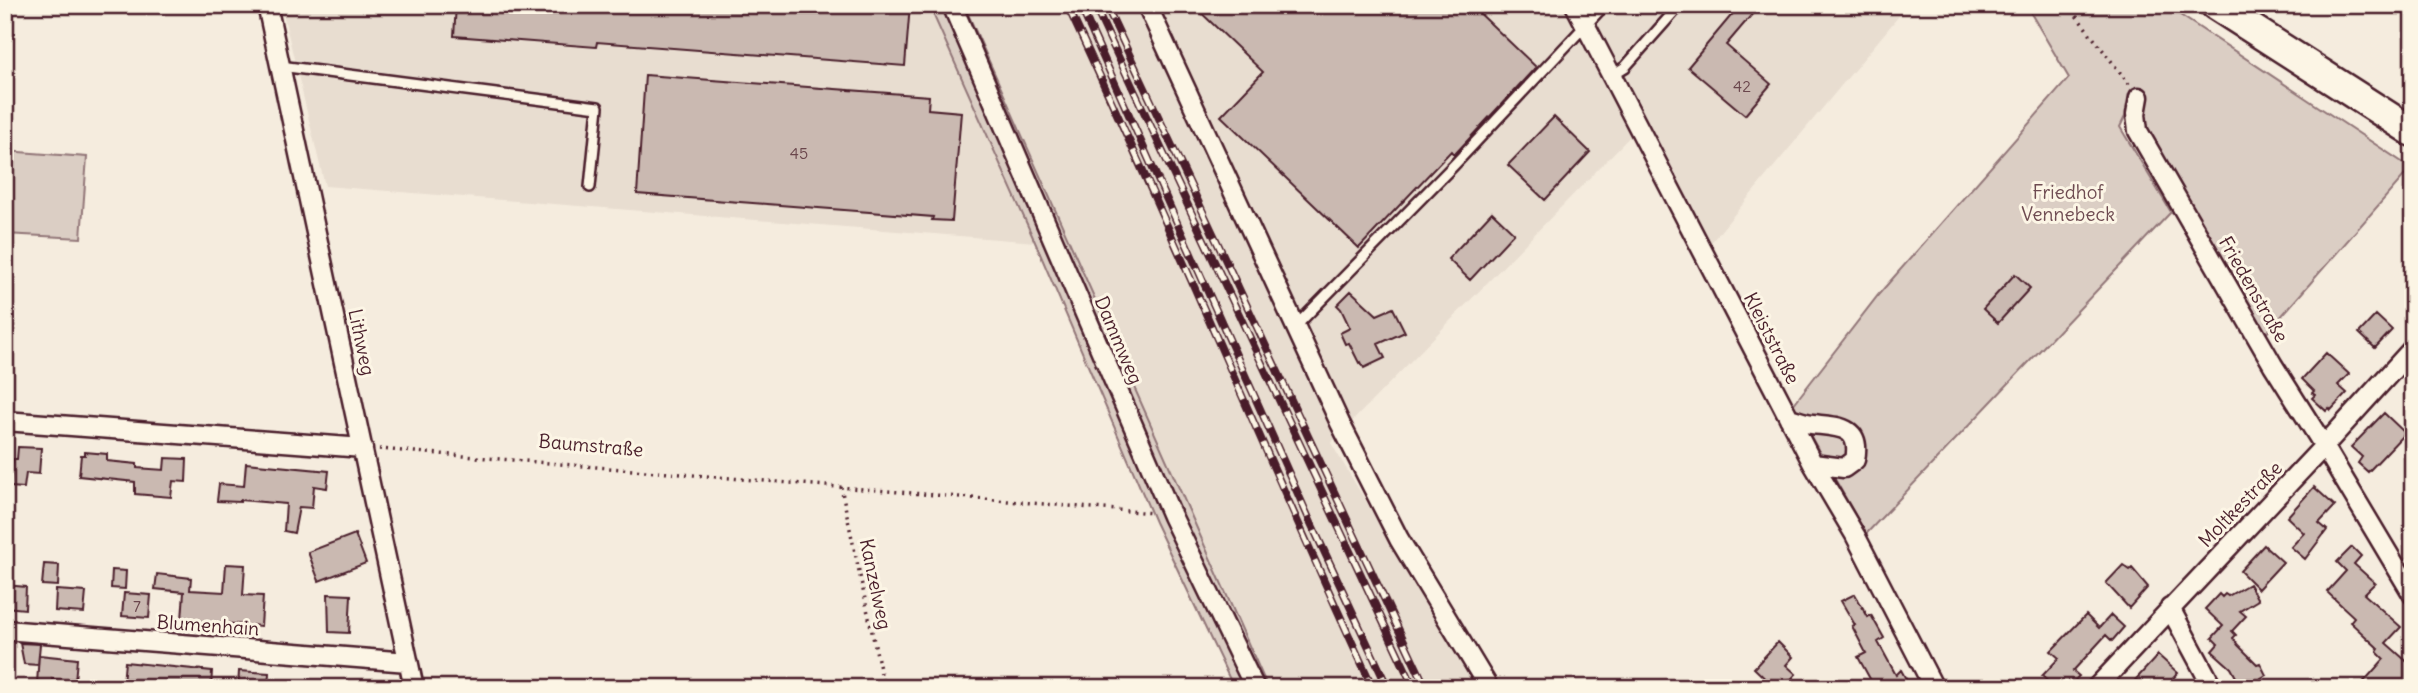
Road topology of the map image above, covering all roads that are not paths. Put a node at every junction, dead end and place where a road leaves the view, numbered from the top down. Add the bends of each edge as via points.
1 (267, 5) edge
2 (952, 5) edge
3 (1147, 5) edge
4 (1575, 5) edge
5 (1601, 5) edge
6 (1680, 5) edge
7 (2215, 5) edge
8 (1586, 25) junction
9 (280, 66) junction
10 (1612, 75) junction
11 (2139, 97) road end
12 (2413, 132) edge
13 (590, 187) dead end
14 (1295, 327) junction
15 (2413, 348) edge
16 (1789, 418) junction
17 (5, 421) edge
18 (2324, 446) junction
19 (363, 448) junction
20 (1813, 464) junction
21 (2413, 595) edge
22 (2170, 608) junction
23 (5, 630) edge
24 (408, 662) junction
25 (414, 688) edge
26 (1255, 688) edge
27 (1489, 688) edge
28 (1934, 688) edge
29 (2096, 688) edge
30 (2213, 688) edge

1 - 9 street, Lithweg
2 - 26 street, Dammweg via 1172,516
3 - 14 street
4 - 8 street, Kleiststraße
5 - 8 lane
6 - 10 lane via 1625,67
7 - 12 main road
8 - 10 street, Kleiststraße
8 - 14 lane
9 - 13 lane via 598,107
9 - 19 street, Lithweg
10 - 16 street, Kleiststraße
11 - 18 street, Friedenstraße via 2138,131
14 - 27 street via 1399,539
15 - 18 street, Moltkestraße
16 - 20 street, Kleiststraße
16 - 20 street via 1842,427 1852,433 1855,460 1844,468
17 - 19 street
18 - 21 street, Friedenstraße
18 - 22 street, Moltkestraße
19 - 24 street, Lithweg
20 - 28 street, Kleiststraße
22 - 29 street, Moltkestraße
22 - 30 street
23 - 24 street, Blumenhain
24 - 25 street, Lithweg

